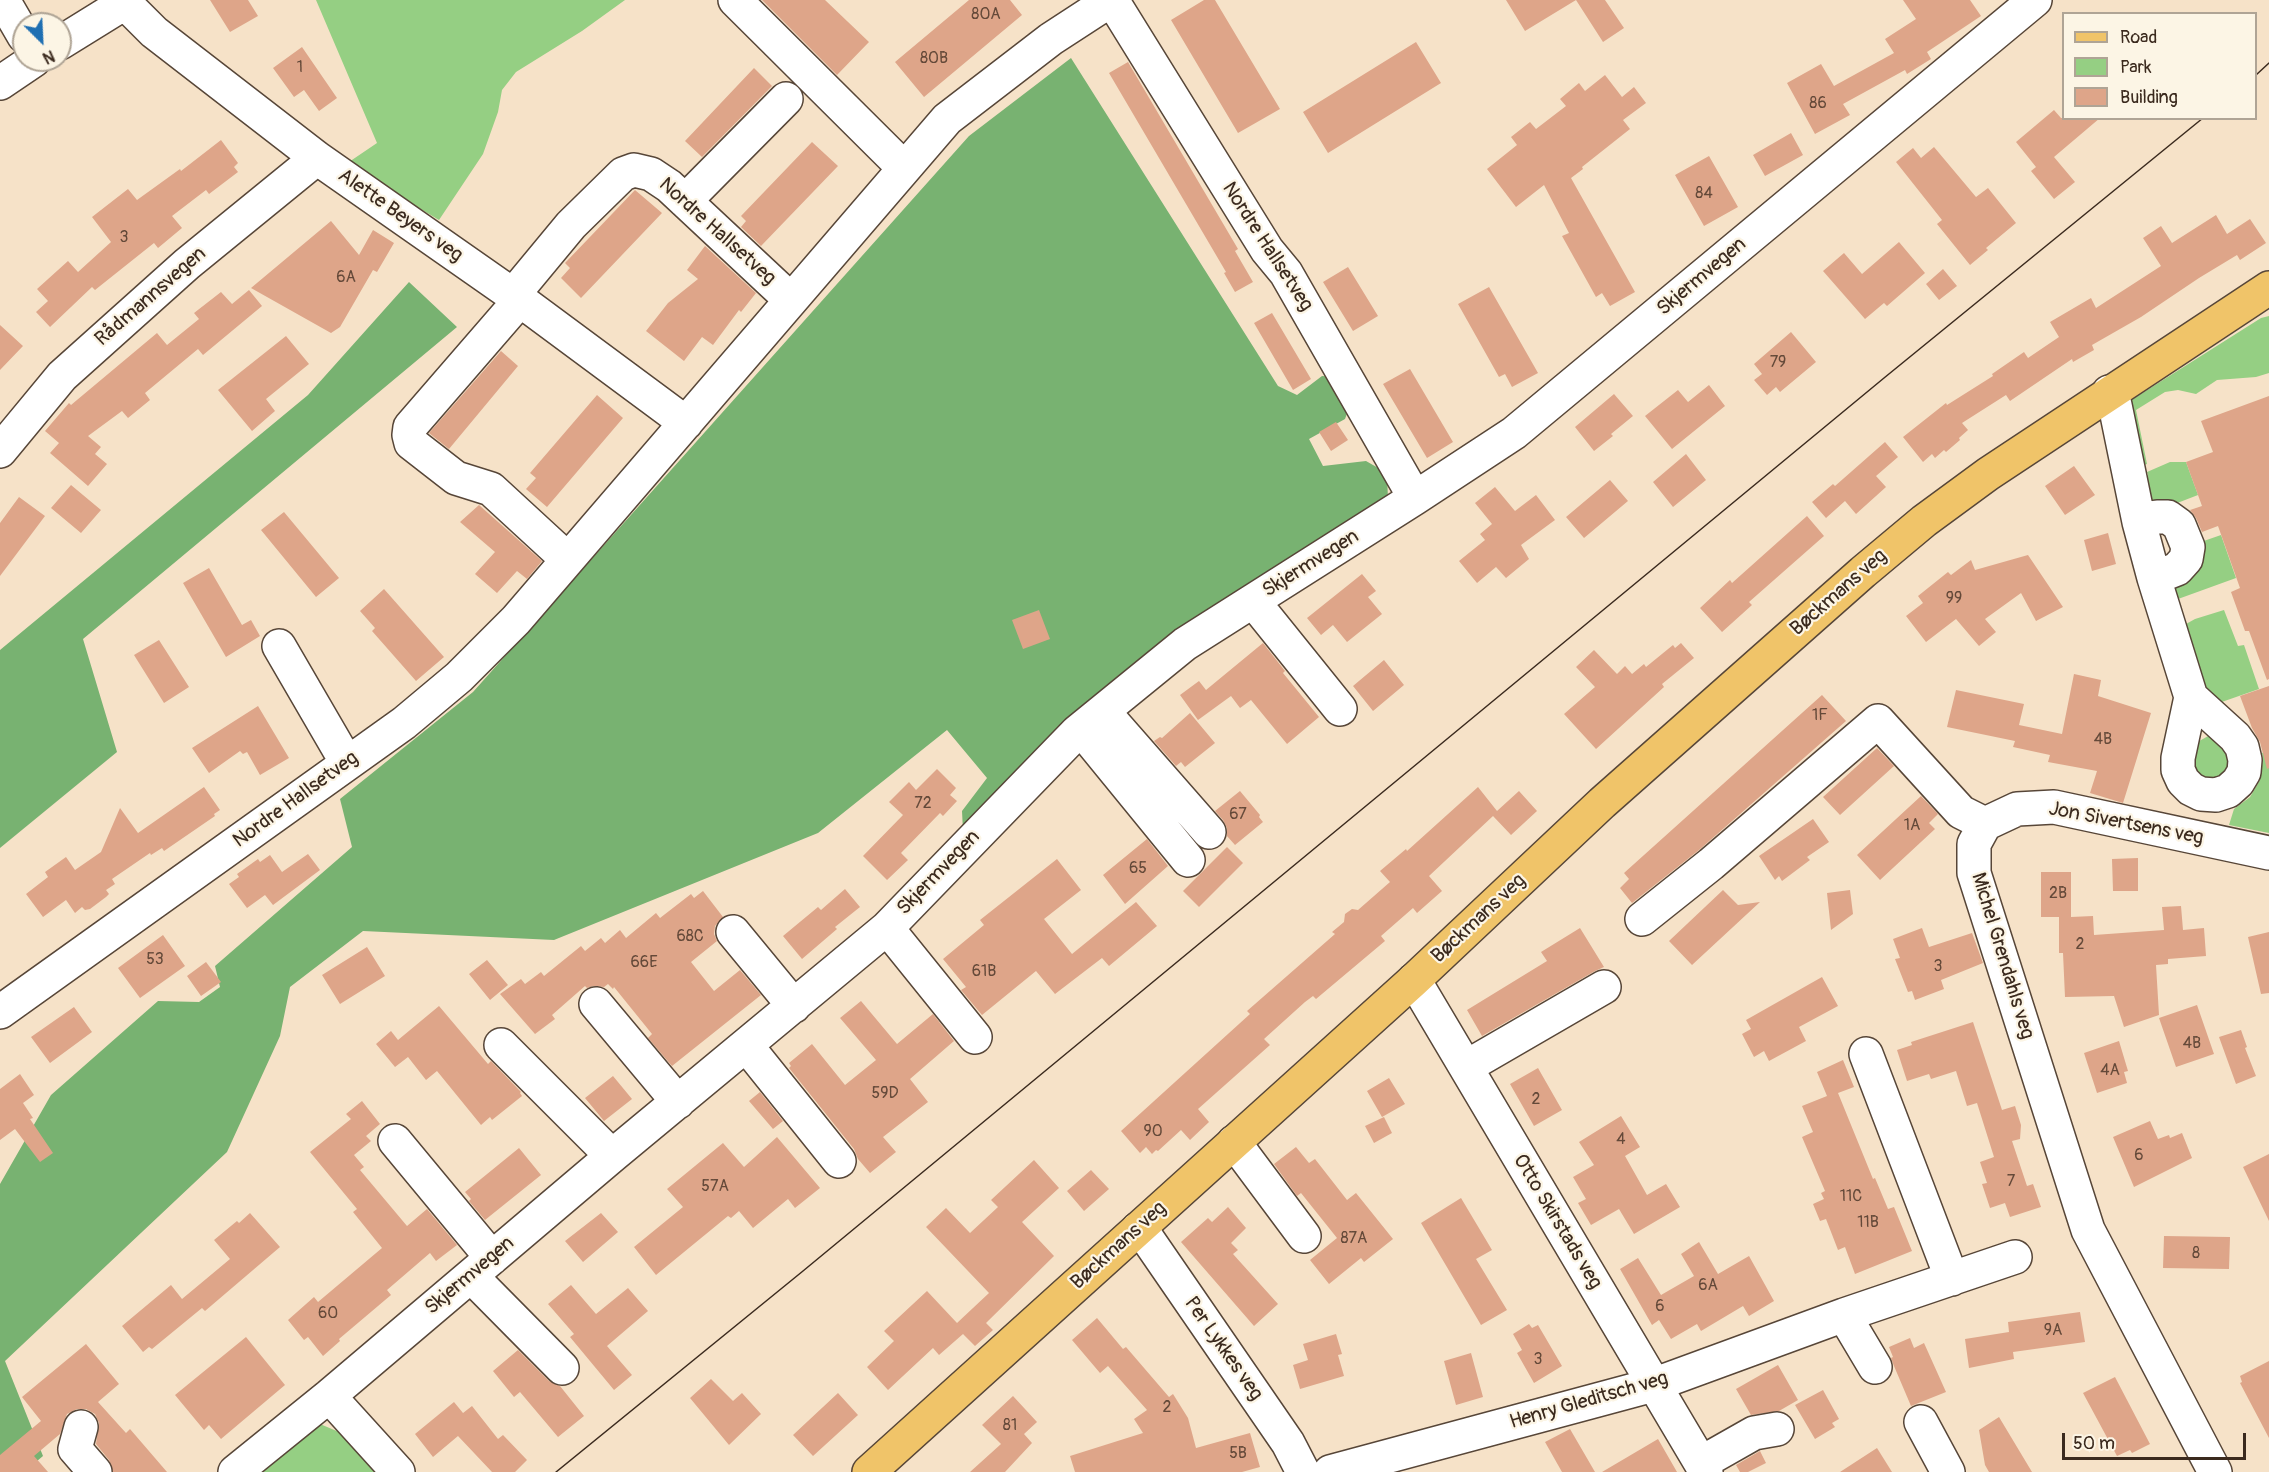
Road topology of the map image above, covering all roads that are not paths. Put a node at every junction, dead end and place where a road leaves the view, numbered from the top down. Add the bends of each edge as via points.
1 (735, 0) edge
2 (1112, 0) edge
3 (2035, 0) edge
4 (122, 2) edge
5 (72, 35) edge
6 (16, 72) edge
7 (0, 83) edge
8 (786, 99) dead end
9 (317, 158) junction
10 (904, 168) junction
11 (685, 201) junction
12 (2269, 288) edge
13 (517, 297) junction
14 (791, 300) junction
15 (2109, 392) junction
16 (686, 423) junction
17 (0, 451) edge
18 (1415, 498) junction
19 (567, 559) junction
20 (1260, 596) junction
21 (279, 646) dead end
22 (1340, 694) dead end
23 (2191, 698) dead end
24 (1092, 720) junction
25 (347, 763) junction
26 (1985, 824) junction
27 (1209, 832) dead end
28 (2269, 853) edge
29 (1188, 860) dead end
30 (1642, 919) dead end
31 (887, 928) junction
32 (733, 932) dead end
33 (1414, 980) junction
34 (1604, 987) dead end
35 (596, 1004) dead end
36 (794, 1005) junction
37 (0, 1012) edge
38 (975, 1037) dead end
39 (501, 1045) dead end
40 (746, 1045) junction
41 (1866, 1054) dead end
42 (1466, 1067) junction
43 (678, 1102) junction
44 (395, 1141) dead end
45 (1234, 1142) junction
46 (612, 1156) junction
47 (839, 1161) dead end
48 (1138, 1229) junction
49 (1304, 1236) dead end
50 (2015, 1257) dead end
51 (482, 1267) junction
52 (1952, 1279) junction
53 (1844, 1315) junction
54 (1875, 1367) dead end
55 (562, 1368) dead end
56 (1653, 1385) junction
57 (329, 1396) junction
58 (1921, 1422) dead end
59 (81, 1427) dead end
60 (1777, 1429) dead end
61 (1704, 1468) edge
62 (95, 1472) edge
63 (235, 1472) edge
64 (398, 1472) edge
65 (869, 1472) edge
66 (1303, 1472) edge
67 (1329, 1472) edge
68 (1948, 1472) edge
69 (2215, 1472) edge

1 - 10 street
2 - 10 street, Nordre Hallsetveg via 1051,39 947,119
2 - 18 street, Nordre Hallsetveg via 1267,250 1286,273
3 - 18 street, Skjermvegen via 1514,433
4 - 5 street
4 - 9 street, Alette Beyers veg via 154,32
6 - 7 street
8 - 11 street
9 - 13 street, Alette Beyers veg
9 - 17 street, Rådmannsvegen via 187,264 62,376
10 - 14 street, Nordre Hallsetveg
11 - 13 street, Nordre Hallsetveg via 651,174 634,170 623,174 571,225
11 - 14 street, Nordre Hallsetveg
12 - 15 main road, Bøckmans veg
13 - 16 street, Alette Beyers veg
13 - 19 street, Nordre Hallsetveg via 410,428 409,435 411,443 456,478 491,489
14 - 16 street, Nordre Hallsetveg
15 - 23 street via 2154,578
15 - 33 main road, Bøckmans veg via 1988,474 1863,572 1602,803
16 - 19 street, Nordre Hallsetveg
18 - 20 street, Skjermvegen
19 - 25 street, Nordre Hallsetveg via 516,620 459,677
20 - 22 street
20 - 24 street, Skjermvegen via 1185,644
21 - 25 street
24 - 27 street
24 - 29 street
24 - 31 street, Skjermvegen
25 - 37 street, Nordre Hallsetveg
26 - 28 street, Jon Sivertsens veg via 2017,809 2054,807
26 - 30 street via 1961,812 1878,721
26 - 69 street, Michel Grendahls veg via 1974,844 1974,873 2088,1230
31 - 36 street, Skjermvegen
31 - 38 street
32 - 36 street
33 - 42 street, Otto Skirstads veg
33 - 45 main road, Bøckmans veg
34 - 42 street
35 - 43 street
36 - 40 street, Skjermvegen
39 - 46 street
40 - 43 street, Skjermvegen
40 - 47 street
41 - 52 street
42 - 56 street, Otto Skirstads veg
43 - 46 street, Skjermvegen
44 - 51 street
45 - 48 main road, Bøckmans veg
45 - 49 street
46 - 51 street, Skjermvegen
48 - 65 main road, Bøckmans veg
48 - 66 street, Per Lykkes veg via 1288,1443
50 - 52 street, Henry Gleditsch veg
51 - 55 street
51 - 57 street, Skjermvegen
52 - 53 street, Henry Gleditsch veg
53 - 54 street
53 - 56 street, Henry Gleditsch veg
56 - 61 street, Otto Skirstads veg
56 - 67 street, Henry Gleditsch veg
57 - 63 street, Skjermvegen
57 - 64 street
58 - 68 street
59 - 62 street via 75,1449
60 - 61 street, Otto Skirstads veg via 1754,1433

